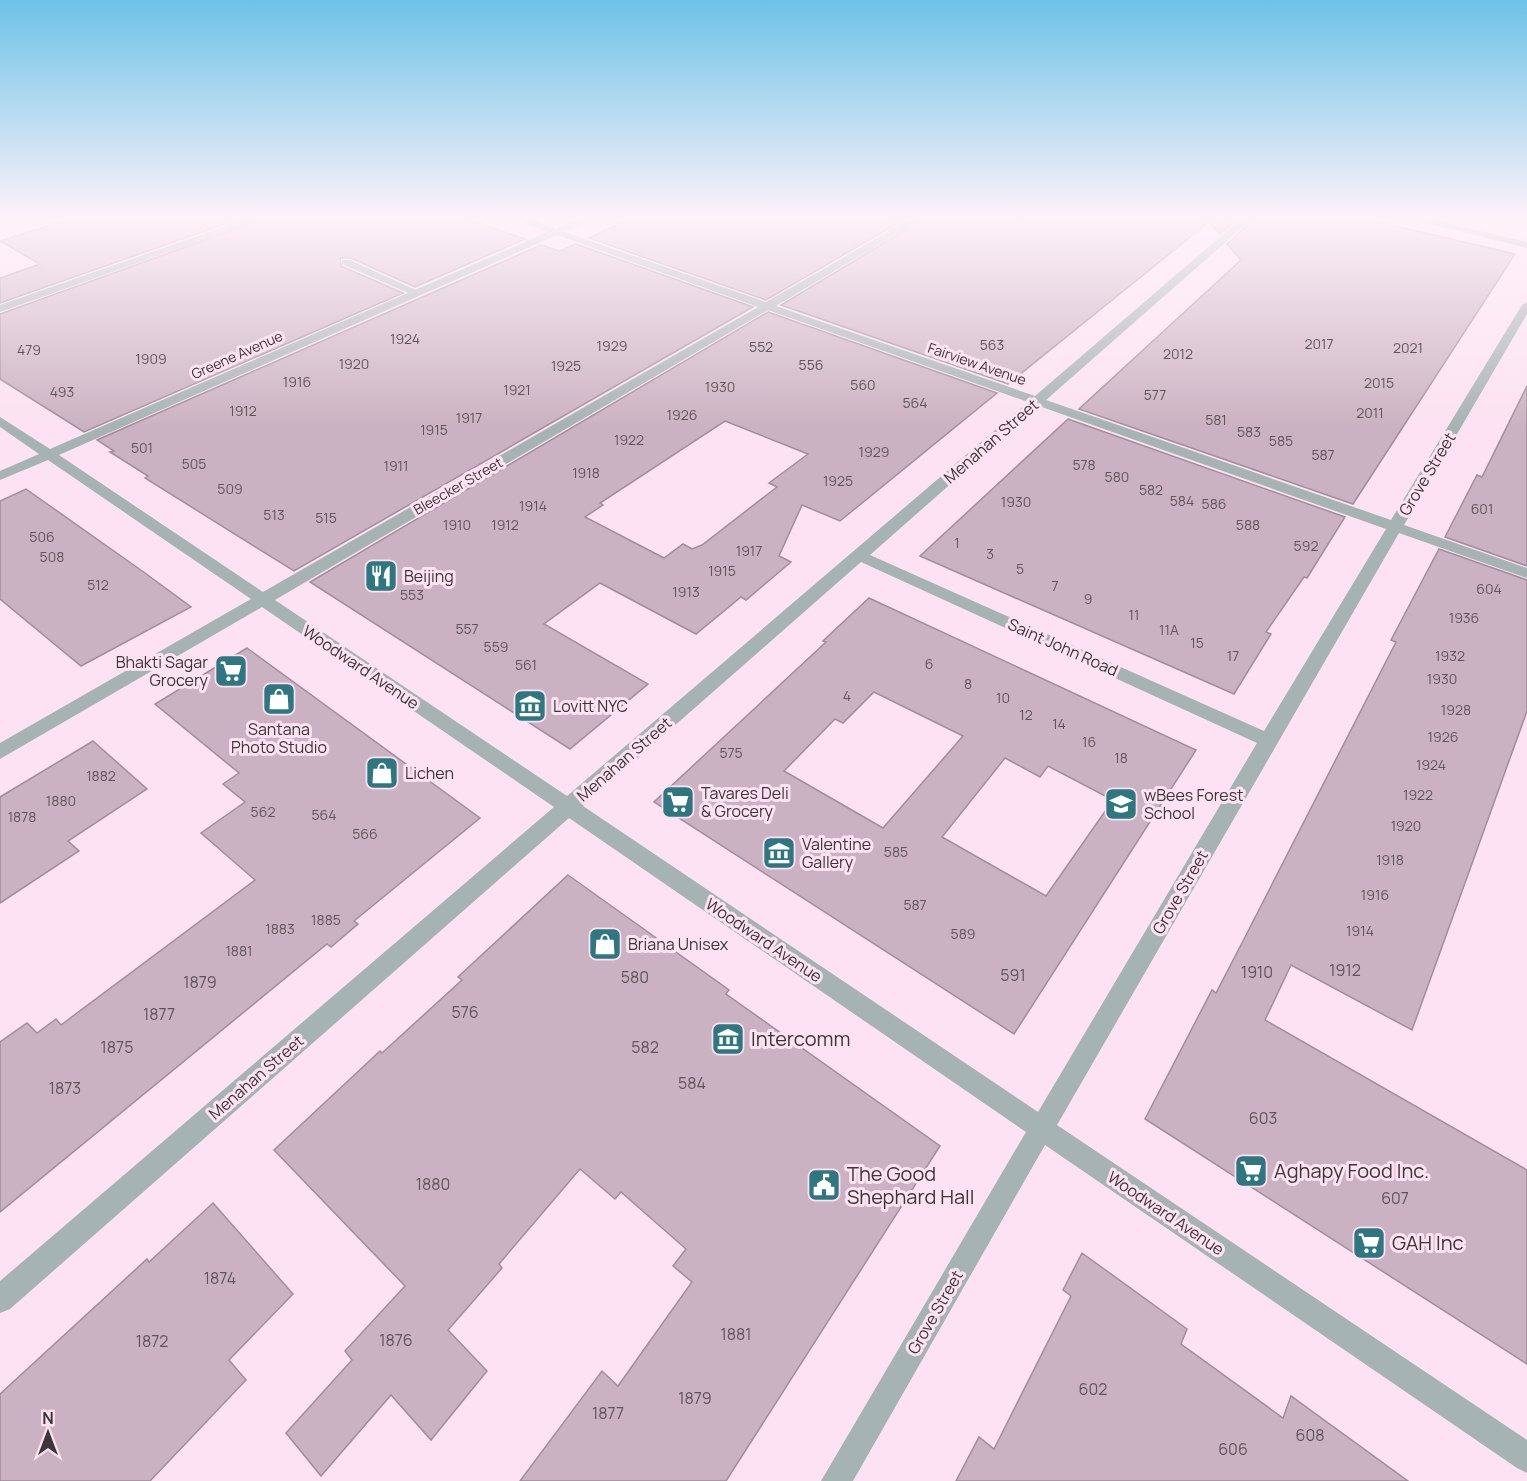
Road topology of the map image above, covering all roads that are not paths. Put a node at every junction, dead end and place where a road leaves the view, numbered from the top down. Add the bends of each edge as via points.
1 (59, 288) edge
2 (406, 288) edge
3 (428, 288) edge
4 (716, 288) edge
5 (798, 288) edge
6 (1167, 288) edge
7 (417, 293) junction
8 (1527, 305) edge
9 (767, 306) junction
10 (0, 309) edge
11 (1037, 400) junction
12 (0, 421) edge
13 (49, 454) junction
14 (0, 476) edge
15 (1395, 527) junction
16 (858, 555) junction
17 (1527, 573) edge
18 (262, 600) junction
19 (1268, 740) junction
20 (0, 752) edge
21 (568, 807) junction
22 (1043, 1129) junction
23 (0, 1299) edge
24 (1527, 1458) edge
25 (836, 1481) edge

1 - 10 street
2 - 7 street
3 - 7 street, Greene Avenue
4 - 9 street, Fairview Avenue
5 - 9 street, Bleecker Street
6 - 11 street, Menahan Street
7 - 13 street, Greene Avenue
8 - 15 street, Grove Street
9 - 11 street, Fairview Avenue
9 - 18 street, Bleecker Street
11 - 15 street, Fairview Avenue
11 - 16 street, Menahan Street
12 - 13 street, Woodward Avenue
13 - 14 street, Greene Avenue
13 - 18 street, Woodward Avenue
15 - 17 street, Fairview Avenue
15 - 19 street, Grove Street
16 - 19 street, Saint John Road
16 - 21 street, Menahan Street
18 - 20 street, Bleecker Street
18 - 21 street, Woodward Avenue
19 - 22 street, Grove Street
21 - 22 street, Woodward Avenue
21 - 23 street, Menahan Street
22 - 24 street, Woodward Avenue
22 - 25 street, Grove Street

